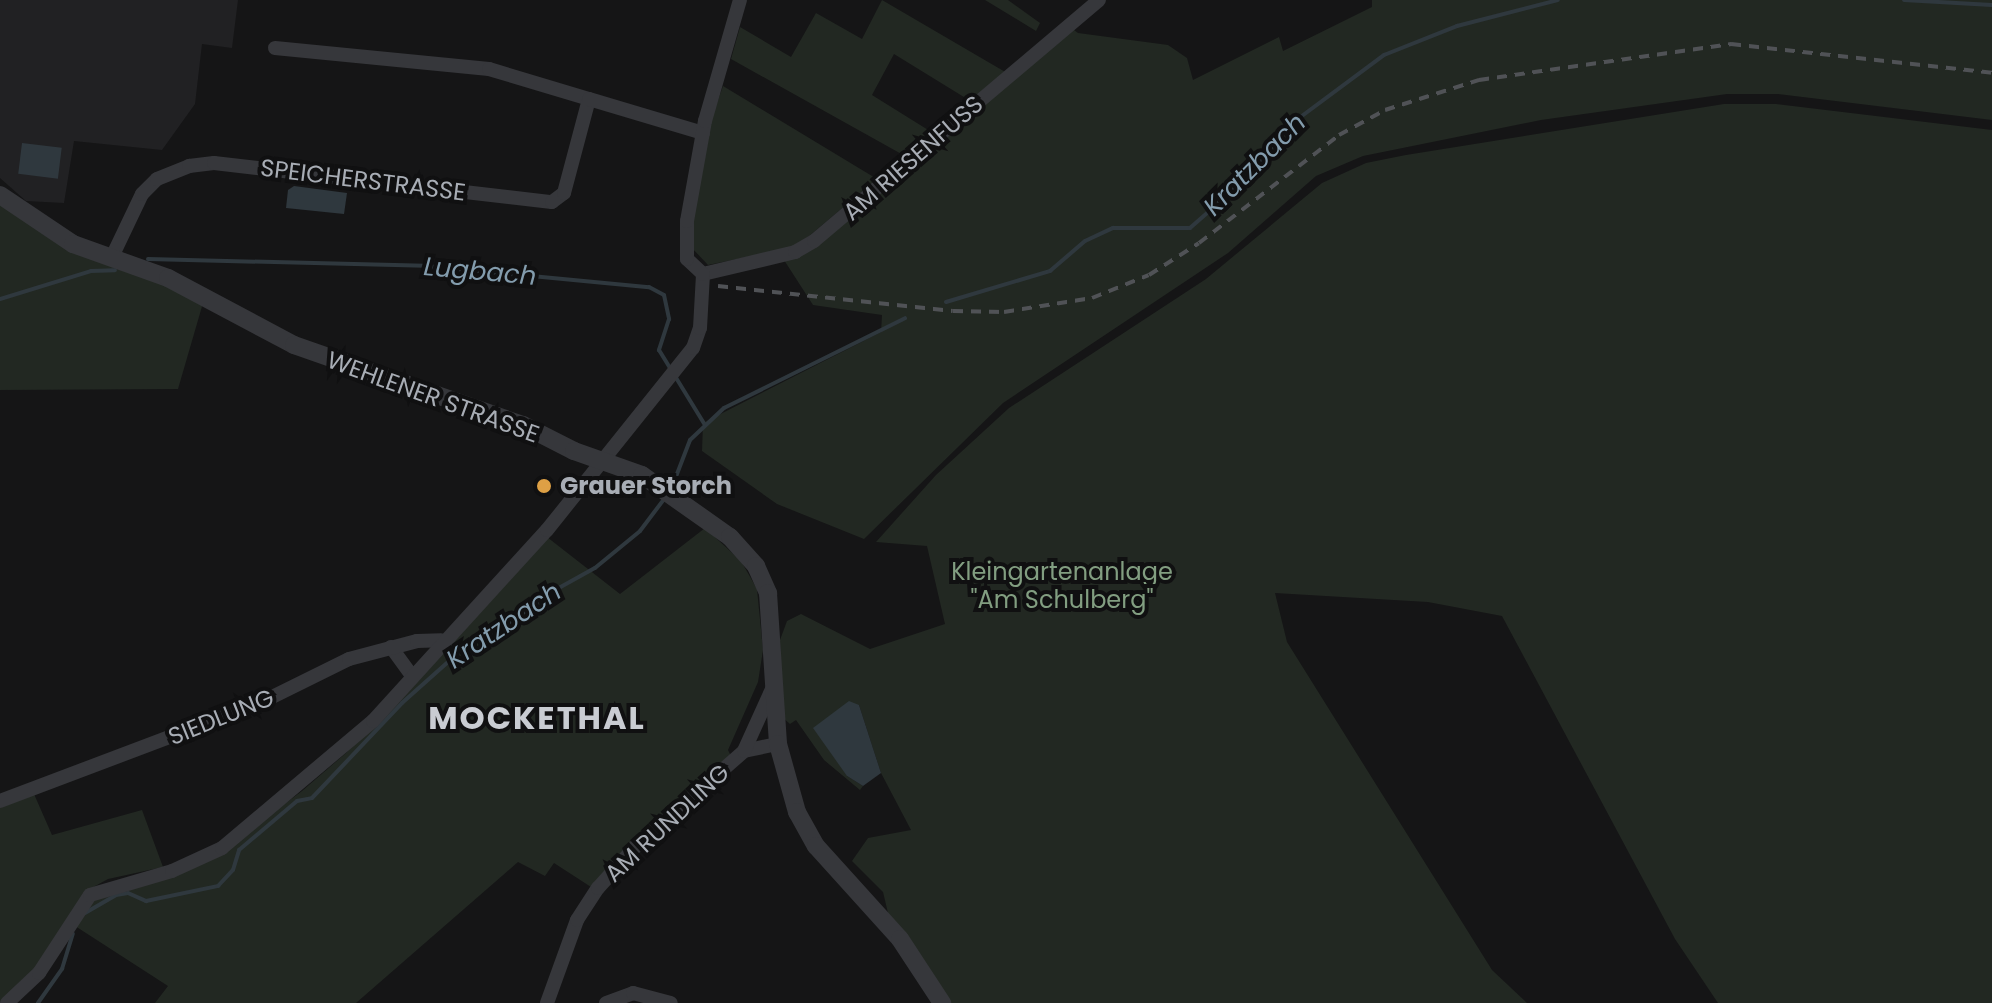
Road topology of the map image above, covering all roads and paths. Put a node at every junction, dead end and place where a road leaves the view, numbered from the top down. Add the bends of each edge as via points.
1 (740, 0) edge
2 (1099, 0) edge
3 (275, 48) dead end
4 (589, 99) junction
5 (703, 133) junction
6 (0, 195) edge
7 (111, 259) junction
8 (703, 274) junction
9 (603, 461) junction
10 (441, 640) junction
11 (391, 647) junction
12 (411, 675) junction
13 (772, 689) junction
14 (778, 744) junction
15 (744, 751) junction
16 (0, 801) edge
17 (7, 1003) edge
18 (547, 1003) edge
19 (606, 1003) edge
20 (671, 1003) edge
21 (942, 1003) edge

1 - 5 street
2 - 8 street, AM RIESENFUSS via 814,241 795,252
3 - 4 street via 489,69
4 - 5 street
4 - 7 street, SPEICHERSTRASSE via 564,193 552,202 214,163 157,179 142,194
5 - 8 street via 685,244 687,259
6 - 7 street, WEHLENER STRASSE via 73,244
7 - 9 street, WEHLENER STRASSE via 168,278 294,345 523,425
8 - 9 street via 700,328 693,348
9 - 10 street via 540,538
9 - 13 street, WEHLENER STRASSE via 662,487 730,537 756,566 771,611
10 - 11 street, SIEDLUNG
10 - 12 street
11 - 12 street
11 - 16 street, SIEDLUNG via 349,659 262,702
12 - 17 street via 351,742 222,848 172,871 90,895 39,973
13 - 14 street, WEHLENER STRASSE
13 - 15 street, AM RUNDLING
14 - 15 street
14 - 21 street, WEHLENER STRASSE via 789,793 816,846 900,939
15 - 18 street, AM RUNDLING via 636,846 598,888 577,920
19 - 20 street via 633,993

